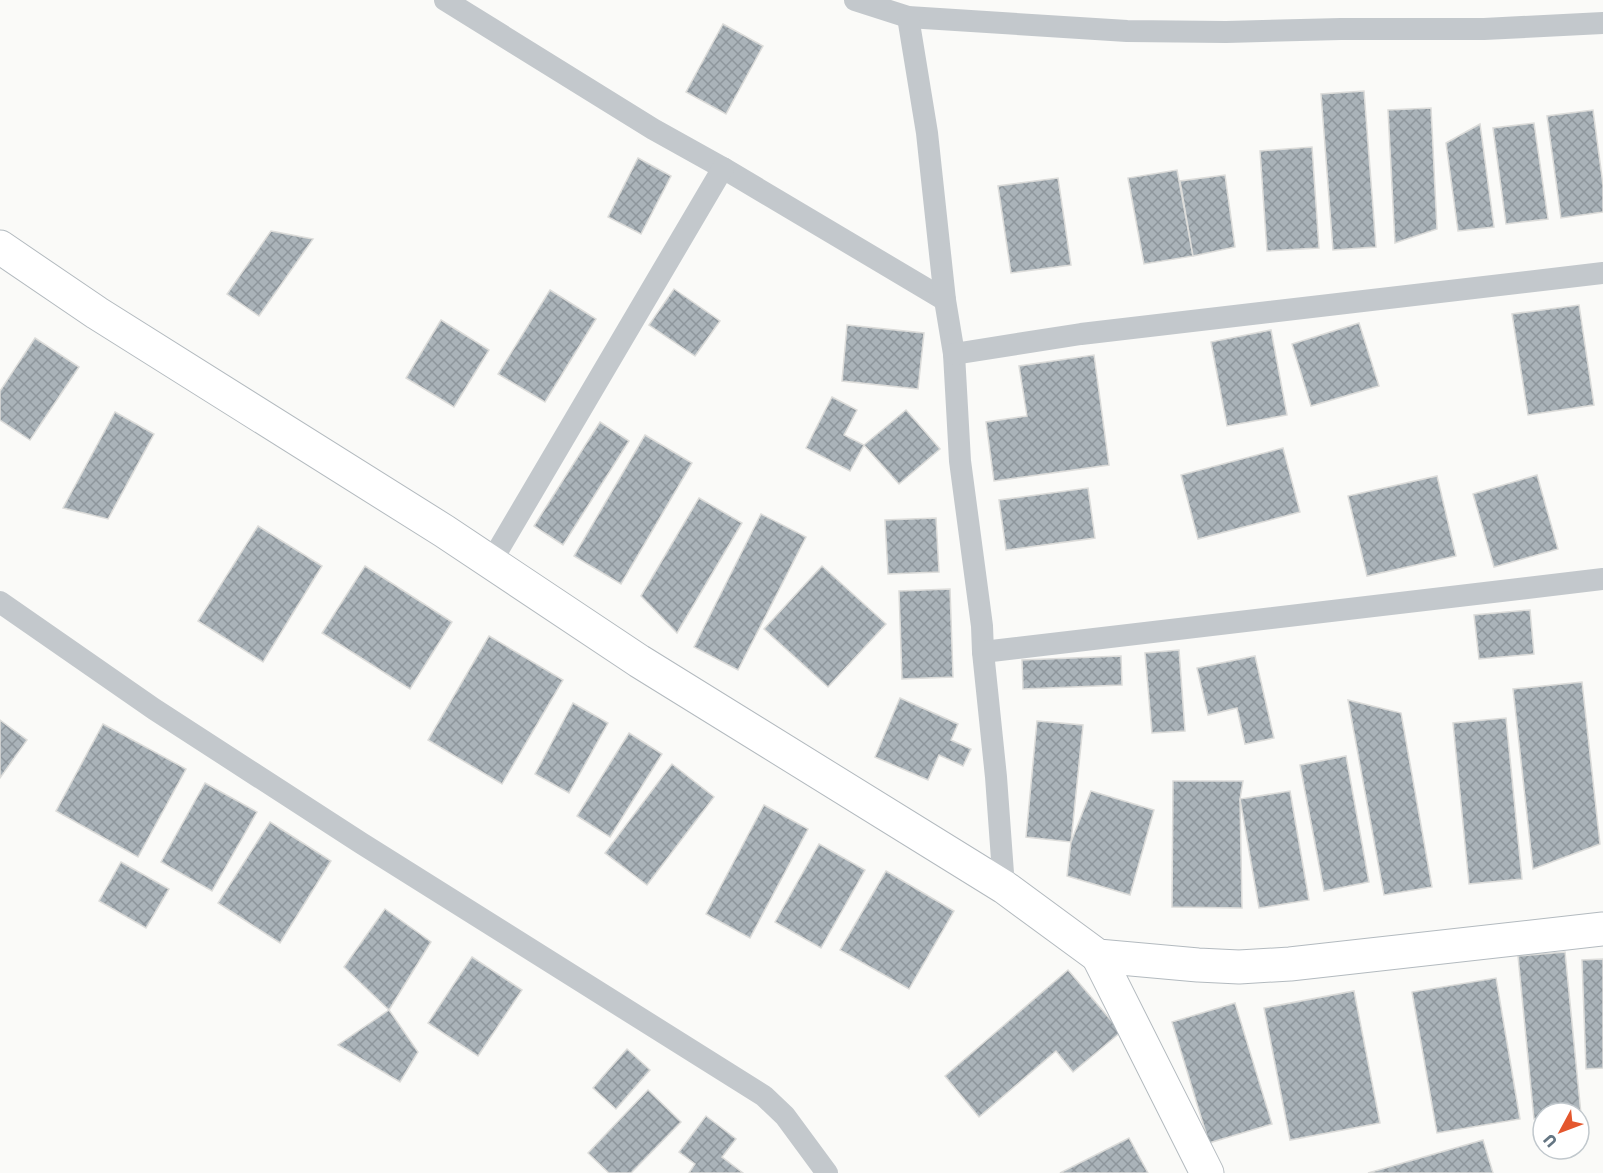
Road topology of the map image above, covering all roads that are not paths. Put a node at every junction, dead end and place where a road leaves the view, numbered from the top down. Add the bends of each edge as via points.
1 (445, 0) edge
2 (855, 0) edge
3 (908, 17) junction
4 (1603, 23) edge
5 (723, 168) junction
6 (0, 247) edge
7 (1603, 273) edge
8 (945, 300) junction
9 (954, 354) junction
10 (491, 562) junction
11 (1603, 579) edge
12 (0, 602) edge
13 (983, 652) junction
14 (1004, 887) junction
15 (1603, 929) edge
16 (1098, 956) junction
17 (827, 1173) edge
18 (1207, 1173) edge

1 - 5 street
2 - 3 street
3 - 4 street via 1127,31 1226,32 1484,29
3 - 8 street via 927,133
5 - 8 street
5 - 10 street
6 - 10 main road
7 - 9 street via 1081,334
8 - 9 street
9 - 13 street via 960,461
10 - 14 main road via 649,667
11 - 13 street
12 - 17 street via 154,709 361,843 764,1096 785,1116
13 - 14 street
14 - 16 main road
15 - 16 main road via 1290,964 1198,965
16 - 18 main road

